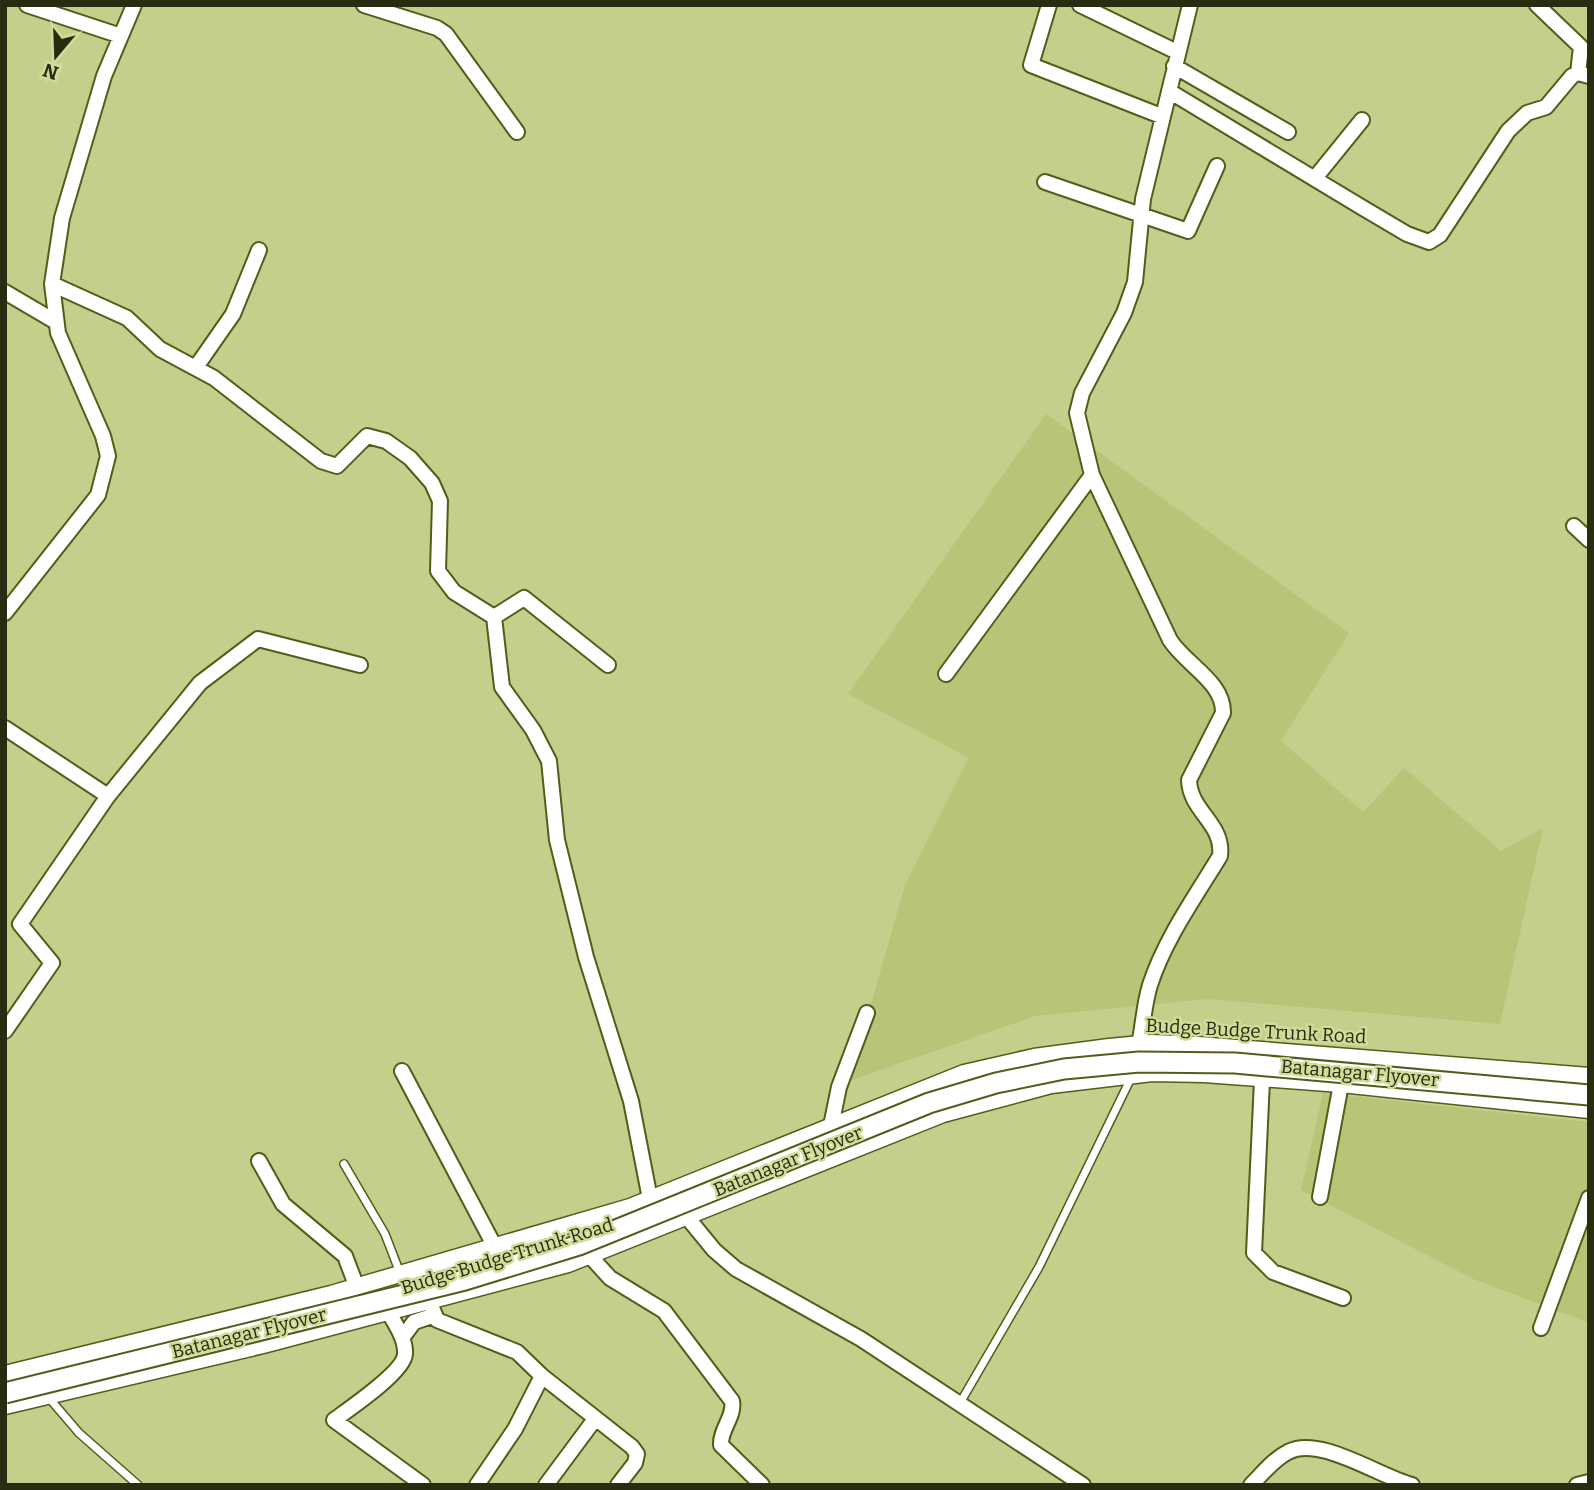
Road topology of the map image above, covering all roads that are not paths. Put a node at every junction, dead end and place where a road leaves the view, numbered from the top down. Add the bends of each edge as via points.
1 (27, 5) edge
2 (134, 5) edge
3 (364, 5) edge
4 (1049, 5) edge
5 (1080, 5) edge
6 (1190, 5) edge
7 (1537, 5) edge
8 (121, 36) junction
9 (1175, 59) junction
10 (1583, 75) edge
11 (1169, 91) junction
12 (1161, 117) junction
13 (1362, 120) dead end
14 (517, 132) dead end
15 (1288, 132) dead end
16 (1217, 166) dead end
17 (1315, 178) junction
18 (1045, 182) dead end
19 (1142, 217) junction
20 (258, 250) dead end
21 (52, 284) junction
22 (5, 292) edge
23 (56, 322) junction
24 (196, 367) junction
25 (1091, 475) junction
26 (1574, 526) dead end
27 (1589, 540) edge
28 (5, 613) edge
29 (494, 617) junction
30 (360, 665) dead end
31 (608, 665) dead end
32 (947, 674) dead end
33 (5, 728) edge
34 (108, 796) junction
35 (867, 1013) dead end
36 (5, 1031) edge
37 (1139, 1045) junction
38 (402, 1071) dead end
39 (1132, 1076) junction
40 (1589, 1076) edge
41 (1262, 1080) junction
42 (1341, 1084) junction
43 (1589, 1095) edge
44 (1589, 1110) edge
45 (831, 1126) junction
46 (259, 1161) dead end
47 (344, 1164) dead end
48 (1320, 1197) dead end
49 (1589, 1198) edge
50 (650, 1199) junction
51 (687, 1217) junction
52 (496, 1249) junction
53 (590, 1256) junction
54 (418, 1269) junction
55 (400, 1274) junction
56 (356, 1285) junction
57 (1343, 1298) dead end
58 (433, 1309) junction
59 (389, 1313) junction
60 (1541, 1328) dead end
61 (402, 1338) junction
62 (5, 1374) edge
63 (542, 1376) junction
64 (5, 1393) edge
65 (46, 1395) junction
66 (960, 1403) junction
67 (5, 1406) edge
68 (595, 1419) junction
69 (1589, 1482) edge
70 (138, 1485) edge
71 (423, 1485) edge
72 (477, 1485) edge
73 (546, 1485) edge
74 (618, 1485) edge
75 (762, 1485) edge
76 (1083, 1485) edge
77 (1251, 1485) edge
78 (1412, 1485) edge
79 (1577, 1485) edge

1 - 8 street
2 - 8 street
3 - 14 street via 446,34
4 - 12 street via 1031,65
5 - 9 street
6 - 9 street
7 - 10 street via 1581,47
8 - 21 street via 104,75 62,218
9 - 11 street
9 - 15 street
10 - 17 street via 1572,76 1546,107 1527,113 1508,131 1436,240 1407,234
11 - 12 street
11 - 17 street
12 - 19 street
13 - 17 street
16 - 19 street via 1188,231
18 - 19 street
19 - 25 street via 1128,303 1082,393 1077,413
20 - 24 street via 233,314
21 - 23 street
21 - 24 street via 115,311 160,349
22 - 23 street
23 - 28 street via 103,436 108,457 105,479 98,495
24 - 29 street via 330,465 343,464 367,436 386,441 410,458 439,493 438,557 443,581
25 - 32 street
25 - 37 street via 1170,640 1223,701 1223,713 1189,780 1195,805 1222,842 1220,856 1151,982
26 - 27 street
29 - 31 street via 524,598
29 - 50 street via 502,687 549,761 557,840 586,957 628,1088
30 - 34 street via 258,639 200,683
33 - 34 street
34 - 36 street via 20,924 52,963
35 - 45 street via 839,1087
37 - 39 street
37 - 40 street, Budge Budge Trunk Road via 1211,1045
37 - 45 street, Budge Budge Trunk Road via 1034,1057 964,1073
38 - 52 street
39 - 41 street, Budge Budge Trunk Road via 1204,1074
39 - 51 street, Budge Budge Trunk Road via 1051,1085 943,1114
39 - 66 lane via 1039,1267
41 - 42 street, Budge Budge Trunk Road
41 - 57 street via 1254,1253 1273,1272
42 - 44 street, Budge Budge Trunk Road
42 - 48 street
43 - 64 main road, Batanagar Flyover, bridge via 1234,1063 1139,1062 1063,1069 929,1103 579,1245 465,1280
45 - 50 street, Budge Budge Trunk Road
46 - 56 street via 284,1205 345,1256
47 - 55 lane via 385,1234
49 - 60 street
50 - 52 street, Budge Budge Trunk Road
51 - 53 street, Budge Budge Trunk Road
51 - 66 street via 736,1269 862,1339
52 - 54 street, Budge Budge Trunk Road
53 - 58 street, Budge Budge Trunk Road
53 - 75 street via 610,1278 664,1311 732,1401 734,1409 722,1445
54 - 55 street, Budge Budge Trunk Road
54 - 58 lane
55 - 56 street, Budge Budge Trunk Road
56 - 62 street, Budge Budge Trunk Road
58 - 59 street, Budge Budge Trunk Road
58 - 61 street
58 - 63 street via 446,1325 517,1352
59 - 61 street
59 - 65 street, Budge Budge Trunk Road
61 - 71 street via 405,1355 401,1363 334,1420
63 - 68 street
63 - 72 street via 515,1429
65 - 67 street, Budge Budge Trunk Road
65 - 70 lane via 79,1433
66 - 76 street
68 - 73 street
68 - 74 street via 637,1454
69 - 79 street
77 - 78 street via 1285,1453 1301,1446 1322,1449

